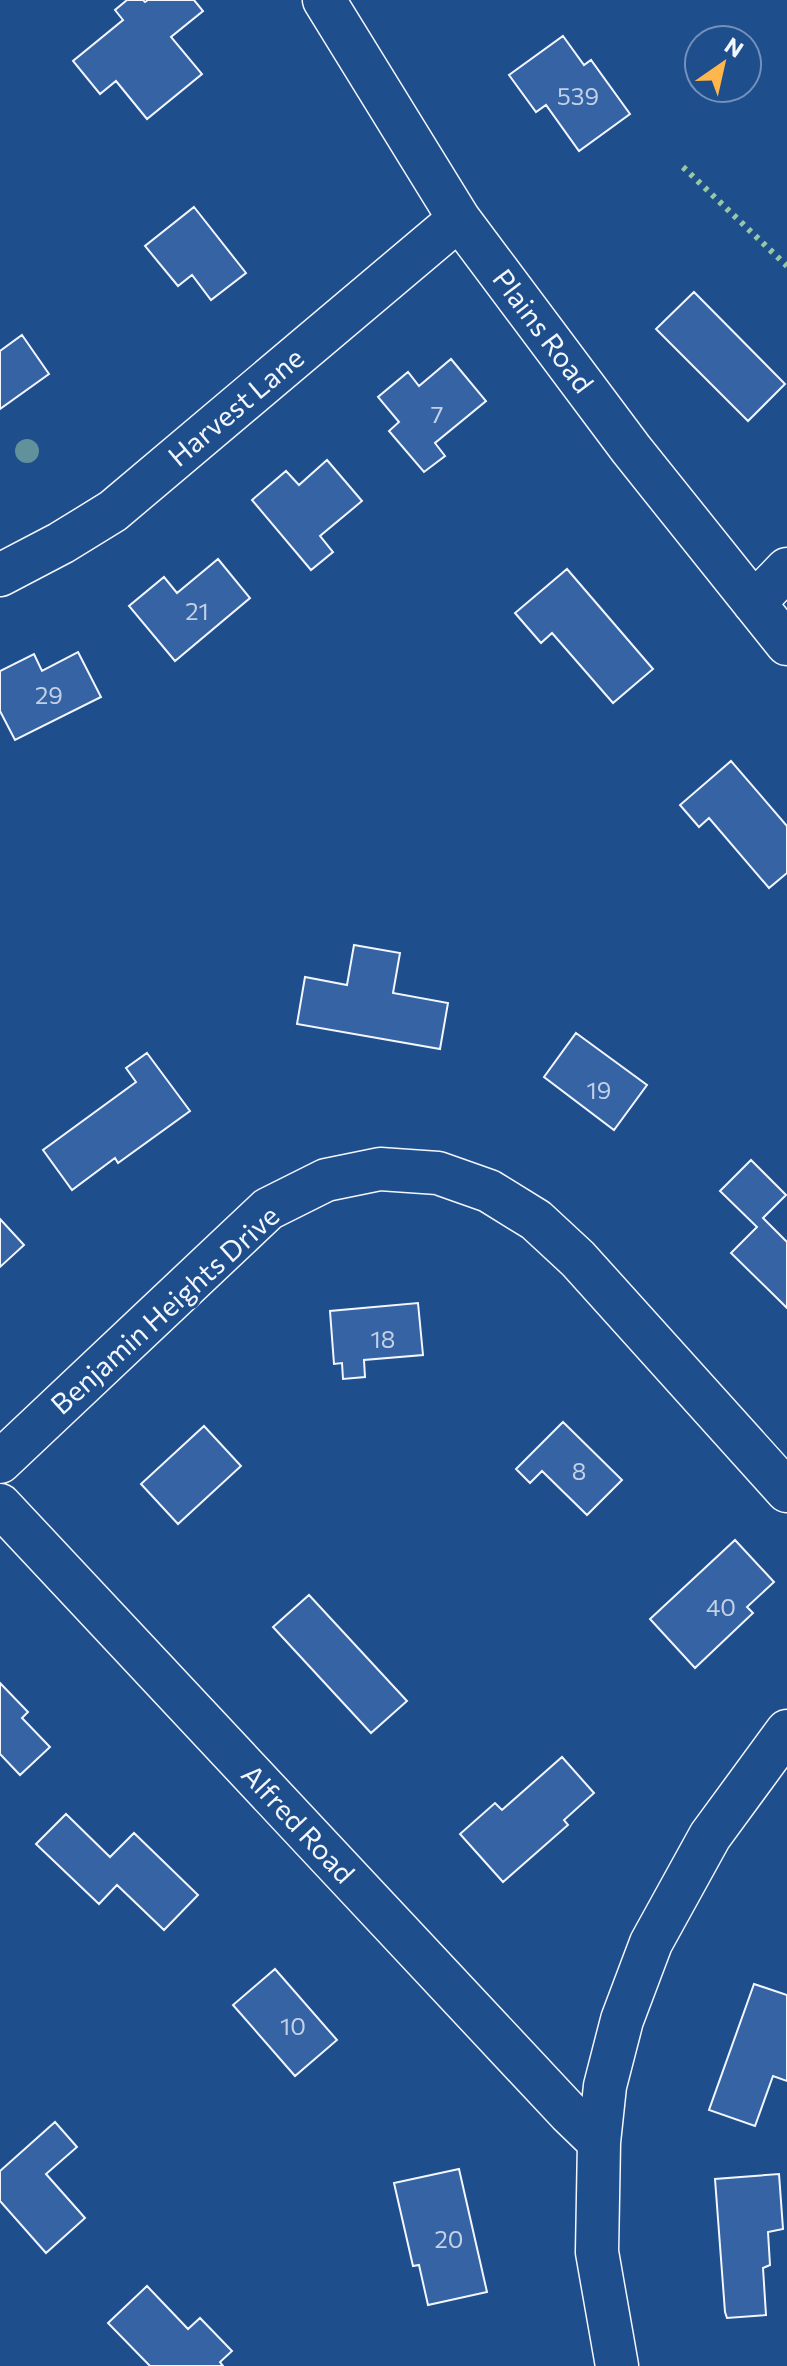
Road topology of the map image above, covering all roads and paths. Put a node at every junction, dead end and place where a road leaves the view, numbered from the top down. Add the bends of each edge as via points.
1 (334, 4) edge
2 (459, 219) junction
3 (787, 569) edge
4 (0, 575) edge
5 (754, 603) junction
6 (787, 644) edge
7 (0, 1462) edge
8 (787, 1491) edge
9 (0, 1505) edge
10 (787, 1731) edge
11 (599, 2142) junction
12 (617, 2366) edge

1 - 2 street, Plains Road
2 - 4 street, Harvest Lane via 113,511
2 - 5 street, Plains Road
3 - 5 street
5 - 6 street, Plains Road
7 - 8 street, Benjamin Heights Drive via 268,1209 326,1180 380,1169 438,1173 489,1191 536,1220 578,1259
9 - 11 street, Alfred Road
10 - 11 street via 710,1836 651,1943 622,2020 605,2086
11 - 12 street via 597,2252

